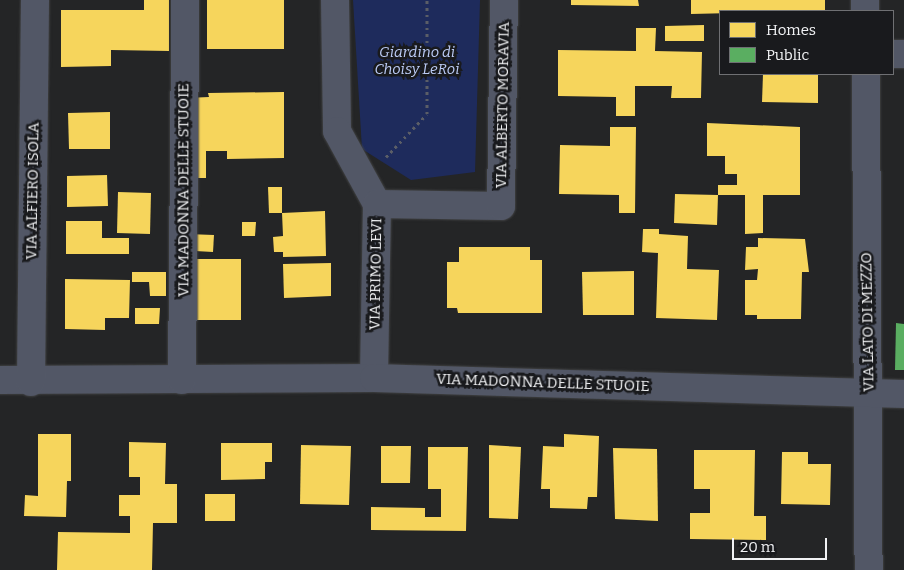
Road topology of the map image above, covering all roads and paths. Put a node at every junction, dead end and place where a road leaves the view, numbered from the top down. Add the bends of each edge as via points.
1 (35, 0) edge
2 (185, 0) edge
3 (335, 0) edge
4 (427, 0) edge
5 (504, 0) edge
6 (866, 75) edge
7 (366, 180) junction
8 (377, 204) junction
9 (374, 378) junction
10 (0, 380) edge
11 (182, 380) junction
12 (31, 382) junction
13 (868, 394) junction
14 (904, 394) edge
15 (870, 570) edge

1 - 12 street, VIA ALFIERO ISOLA
2 - 11 street, VIA MADONNA DELLE STUOIE
3 - 7 street, VIA PRIMO LEVI via 337,131
4 - 7 path via 427,114
5 - 8 street, VIA ALBERTO MORAVIA via 502,206
6 - 13 street, VIA LATO DI MEZZO
7 - 8 street, VIA PRIMO LEVI
8 - 9 street, VIA PRIMO LEVI
9 - 11 street, VIA MADONNA DELLE STUOIE
9 - 13 street, VIA MADONNA DELLE STUOIE
10 - 12 street, VIA MADONNA DELLE STUOIE
11 - 12 street, VIA MADONNA DELLE STUOIE
13 - 14 street, VIA MADONNA DELLE STUOIE
13 - 15 street, VIA LATO DI MEZZO

